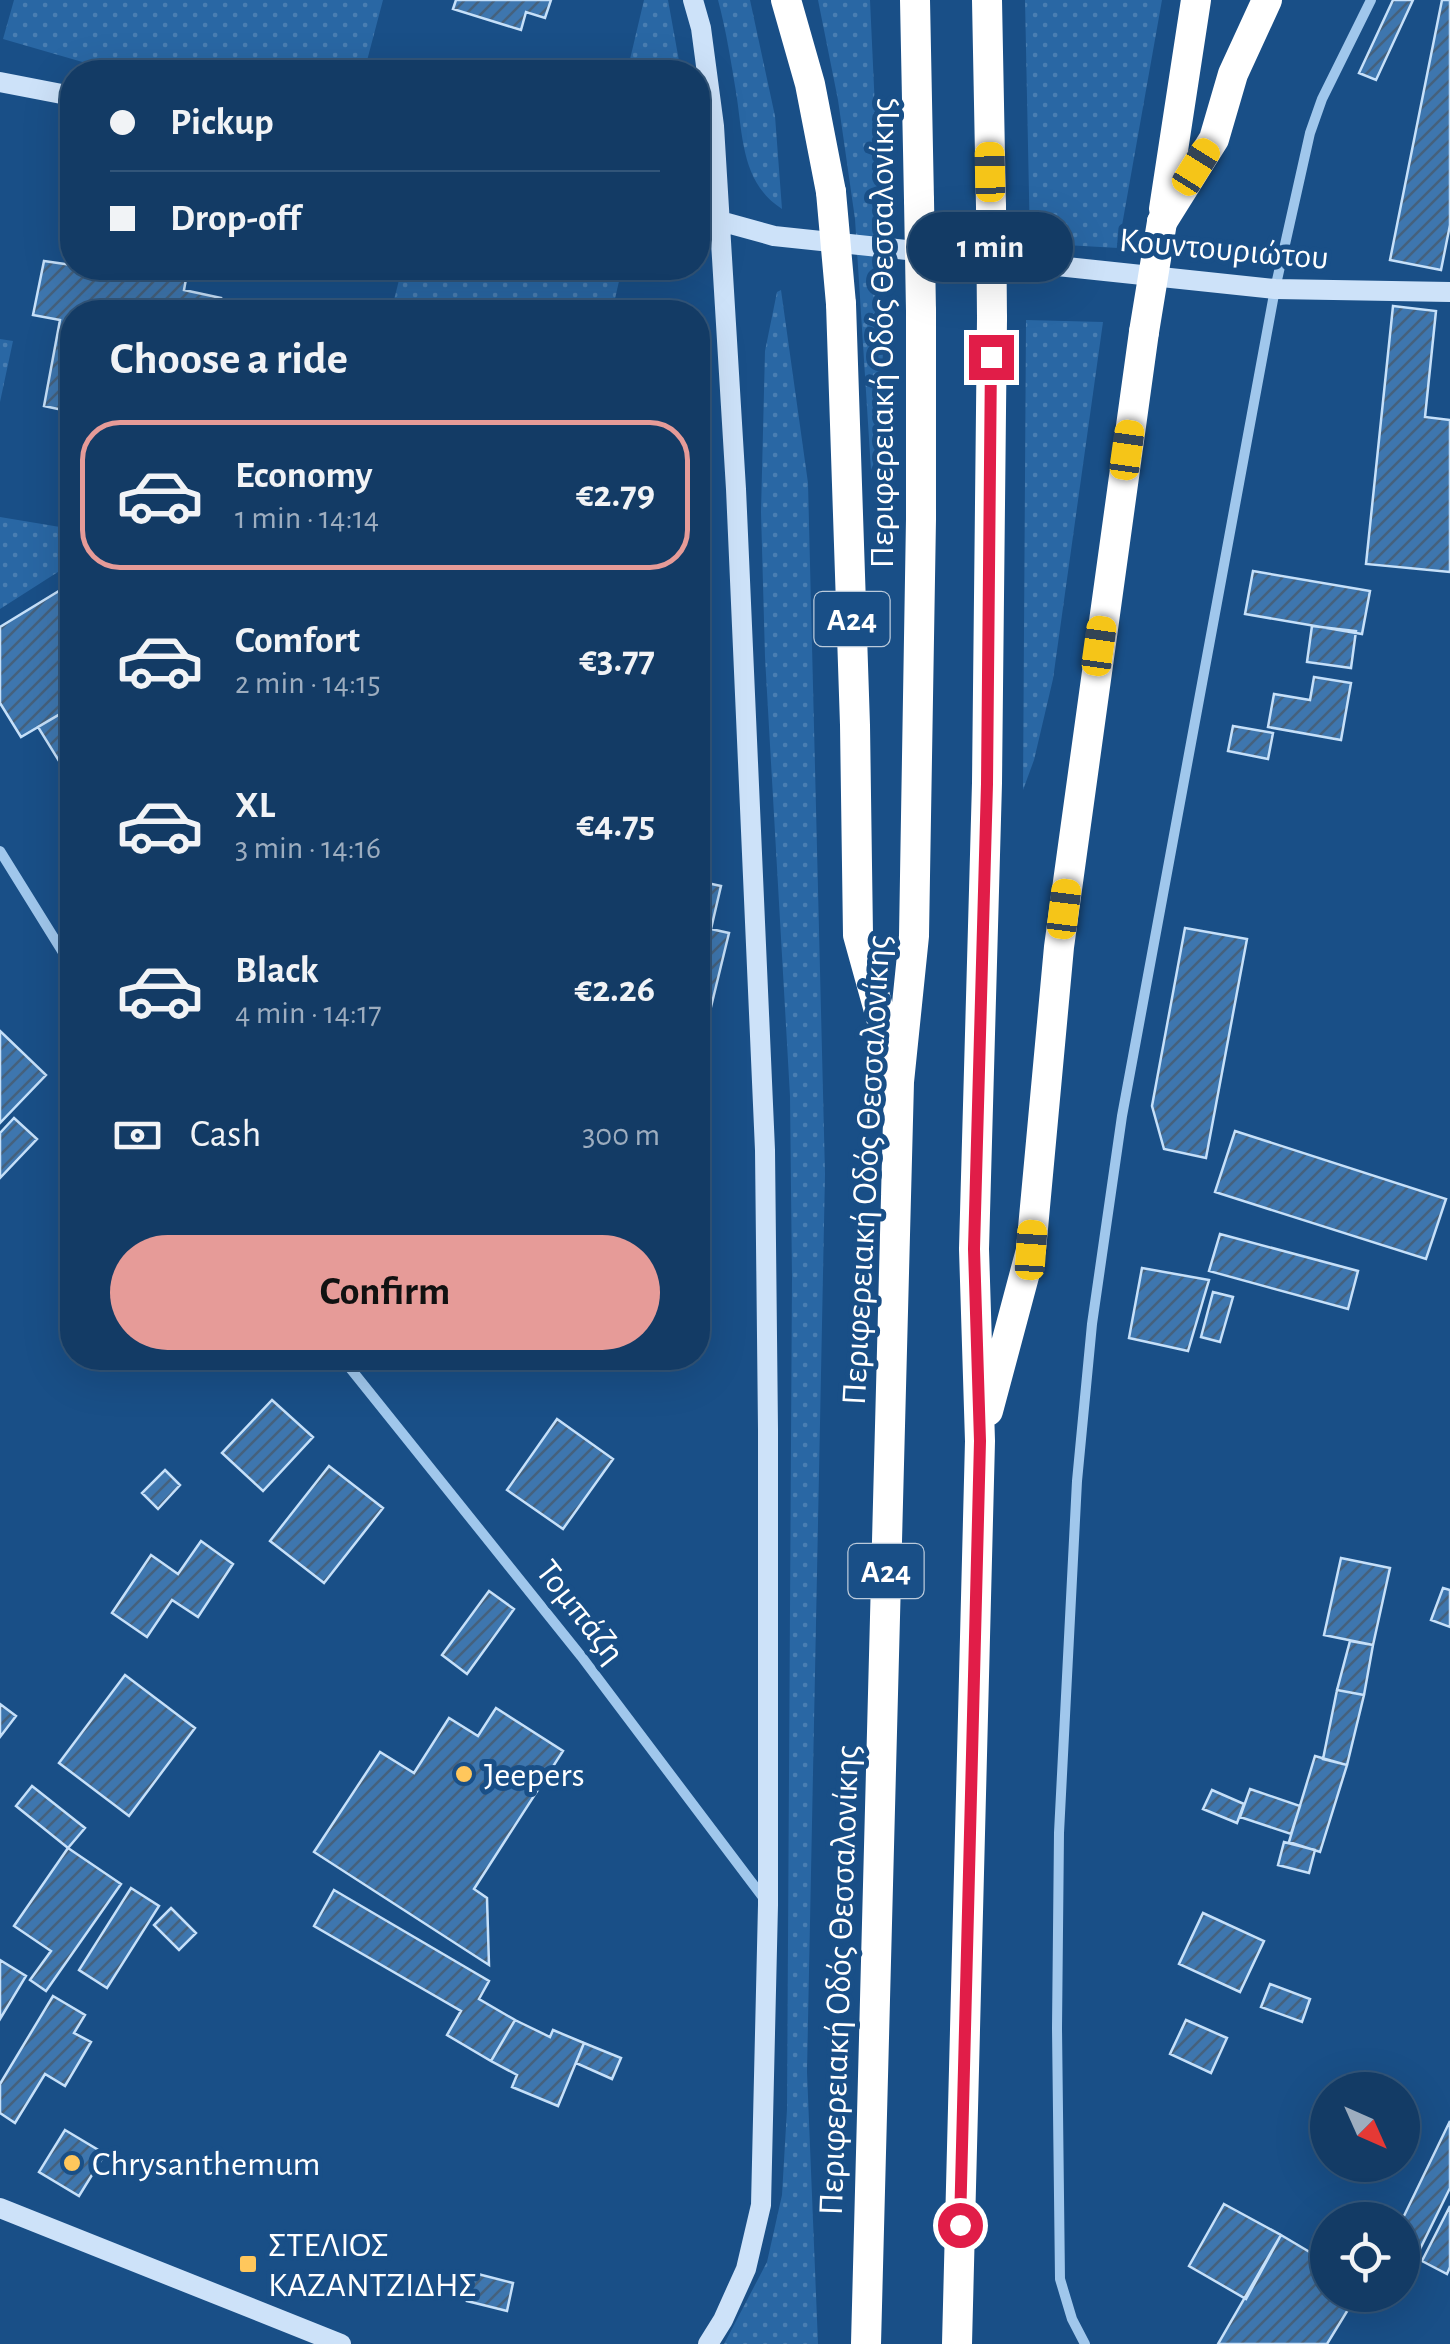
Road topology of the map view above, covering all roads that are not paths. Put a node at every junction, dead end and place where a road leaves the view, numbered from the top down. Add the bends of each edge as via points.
1 (693, 0) edge
2 (786, 0) edge
3 (915, 0) edge
4 (987, 0) edge
5 (1196, 0) edge
6 (1267, 0) edge
7 (1371, 0) edge
8 (705, 60) edge
9 (0, 82) edge
10 (60, 94) edge
11 (710, 98) edge
12 (710, 219) edge
13 (721, 221) junction
14 (1162, 222) junction
15 (1274, 289) junction
16 (1450, 292) edge
17 (0, 850) edge
18 (60, 948) edge
19 (899, 1082) junction
20 (352, 1370) edge
21 (980, 1441) junction
22 (768, 1905) junction
23 (0, 2208) edge
24 (341, 2344) edge
25 (708, 2344) edge
26 (866, 2344) edge
27 (957, 2344) edge
28 (1085, 2344) edge

1 - 8 street
2 - 19 highway, Α24, bridge via 830,192 840,304 858,935
3 - 19 highway, Περιφερειακή Οδός Θεσσαλονίκης, bridge via 922,519 914,936
4 - 21 highway, bridge via 992,318 974,1249
5 - 14 highway, Α24
6 - 14 highway via 1233,74 1214,140
7 - 15 street via 1316,116
9 - 10 street
11 - 13 street
12 - 13 street, Κουντουριώτου
13 - 15 street, Κουντουριώτου via 774,236
13 - 22 street via 765,1150
14 - 21 highway, Α24, bridge via 1061,928 1031,1250
15 - 16 street, Κουντουριώτου
15 - 28 street via 1122,1116 1086,1383 1059,1833 1057,2028 1060,2279
17 - 18 street
19 - 26 highway, Περιφερειακή Οδός Θεσσαλονίκης / Α24
20 - 22 street, Τομπάζη via 537,1599
21 - 27 highway, Α24
22 - 25 street via 760,2205 746,2269
23 - 24 street

